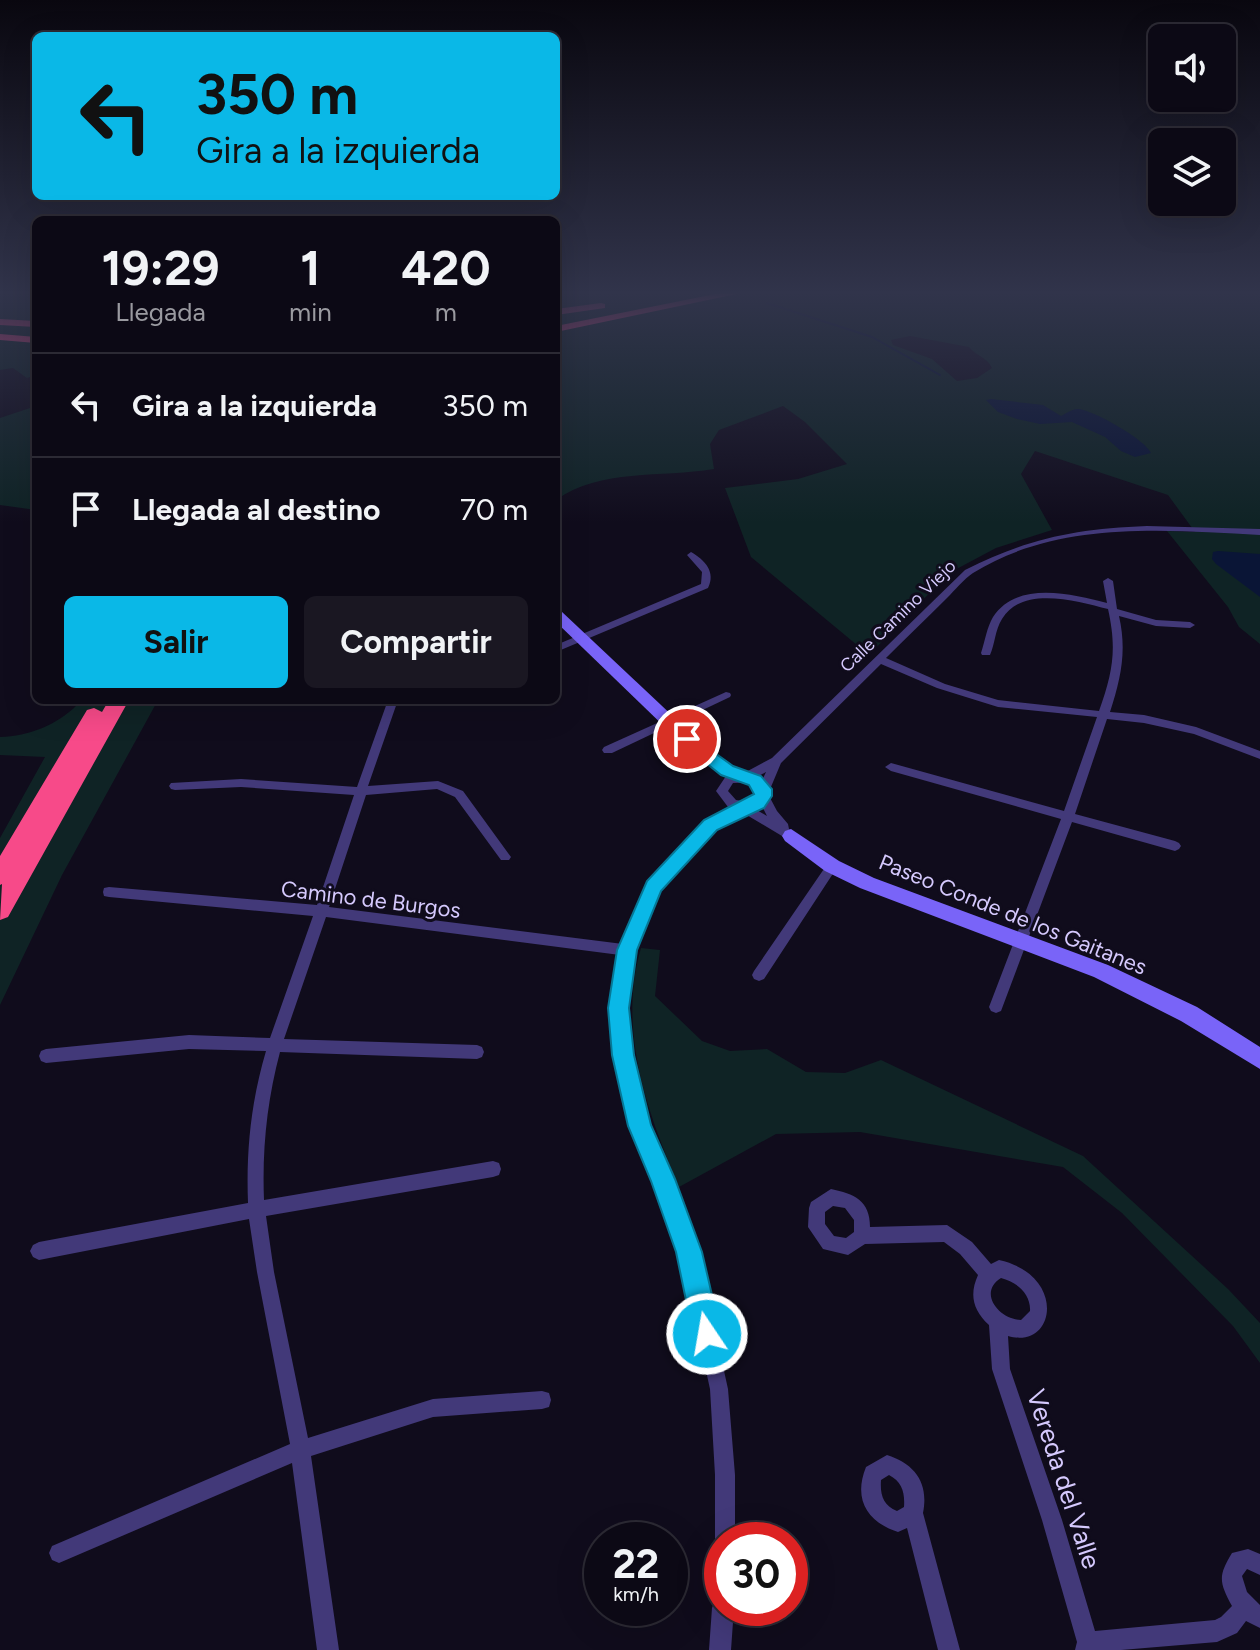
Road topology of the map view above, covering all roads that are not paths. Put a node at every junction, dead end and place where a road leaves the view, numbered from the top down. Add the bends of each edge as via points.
1 (1260, 532) edge
2 (691, 555) dead end
3 (1108, 581) dead end
4 (1112, 609) junction
5 (560, 618) edge
6 (1190, 625) dead end
7 (583, 639) junction
8 (560, 648) edge
9 (986, 653) dead end
10 (879, 659) junction
11 (726, 695) dead end
12 (100, 704) edge
13 (117, 704) edge
14 (392, 704) edge
15 (1105, 714) junction
16 (669, 721) junction
17 (608, 750) dead end
18 (1260, 755) edge
19 (705, 756) junction
20 (776, 761) junction
21 (891, 767) dead end
22 (744, 777) junction
23 (175, 786) dead end
24 (724, 790) junction
25 (359, 791) junction
26 (763, 792) junction
27 (745, 807) junction
28 (1069, 814) junction
29 (710, 825) junction
30 (791, 836) junction
31 (1175, 846) dead end
32 (505, 857) dead end
33 (832, 866) junction
34 (0, 876) edge
35 (109, 892) dead end
36 (0, 910) edge
37 (321, 911) junction
38 (1021, 940) junction
39 (627, 950) junction
40 (759, 975) dead end
41 (996, 1007) dead end
42 (272, 1044) junction
43 (477, 1052) dead end
44 (46, 1056) dead end
45 (1260, 1059) edge
46 (493, 1169) dead end
47 (258, 1209) junction
48 (862, 1236) dead end
49 (39, 1251) dead end
50 (988, 1274) junction
51 (998, 1323) junction
52 (542, 1400) dead end
53 (299, 1450) junction
54 (913, 1513) dead end
55 (725, 1522) edge
56 (59, 1553) dead end
57 (1260, 1565) edge
58 (1252, 1612) edge
59 (722, 1626) edge
60 (1087, 1646) edge
61 (328, 1650) edge
62 (720, 1650) edge
63 (949, 1650) edge

1 - 10 street, Calle Camino Viejo via 1108,529 1000,553 968,572
2 - 7 street via 707,572 705,586
3 - 4 street
4 - 6 street via 1156,623
4 - 9 street via 1062,595 1028,599 999,616
4 - 15 street via 1119,656
5 - 7 street
7 - 8 street
7 - 16 street
10 - 15 street via 998,703
10 - 20 street, Calle Camino Viejo
11 - 16 street
12 - 34 highway
13 - 36 highway
14 - 25 street
15 - 18 street via 1176,726
15 - 28 street
16 - 17 street
16 - 19 street
19 - 22 street
19 - 24 street
20 - 22 street, Calle Camino Viejo
20 - 26 street, Calle Camino Viejo
21 - 28 street
22 - 24 street, Calle Camino Viejo
22 - 26 street, Paseo Conde de los Gaitanes via 755,780
23 - 25 street via 241,783
24 - 27 street, Paseo Conde de los Gaitanes
24 - 29 street
25 - 32 street via 438,785 459,794
25 - 37 street
26 - 27 street via 758,803
26 - 30 street, Paseo Conde de los Gaitanes via 772,814
27 - 29 street
27 - 30 street, Paseo Conde de los Gaitanes
28 - 31 street
28 - 38 street
29 - 39 street via 654,887
30 - 33 street, Paseo Conde de los Gaitanes
33 - 38 street, Paseo Conde de los Gaitanes
33 - 40 street
35 - 37 street, Camino de Burgos
37 - 39 street, Camino de Burgos
37 - 42 street
38 - 41 street
38 - 45 street, Paseo Conde de los Gaitanes via 1189,1014
39 - 55 street via 619,1008 623,1055 639,1126 689,1252 719,1389
42 - 43 street
42 - 44 street via 189,1042
42 - 47 street via 256,1137
46 - 47 street
47 - 49 street
47 - 53 street
48 - 50 street via 947,1233
50 - 51 street via 983,1301
50 - 51 street via 1010,1270 1021,1275 1037,1296 1039,1307 1030,1326
51 - 60 street, Vereda del Valle via 1001,1369
52 - 53 street via 433,1408
53 - 56 street
53 - 61 street
54 - 63 street
57 - 58 street via 1248,1559 1234,1565 1232,1585
58 - 60 street via 1217,1631
59 - 62 street

